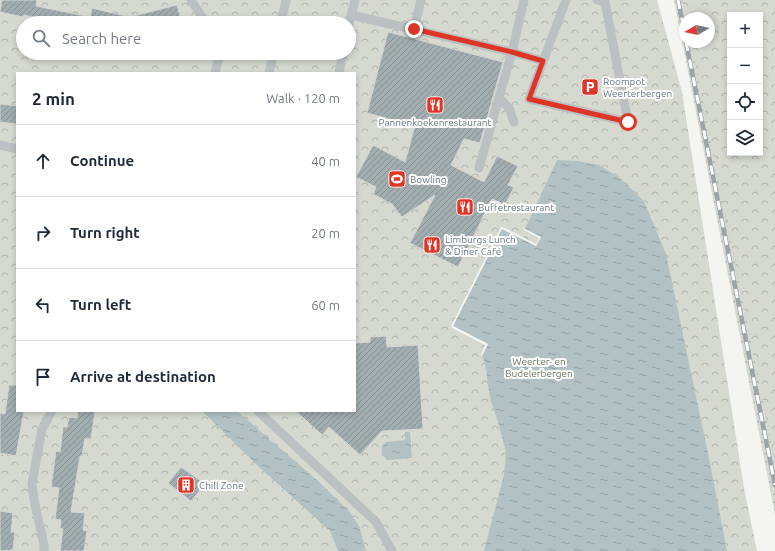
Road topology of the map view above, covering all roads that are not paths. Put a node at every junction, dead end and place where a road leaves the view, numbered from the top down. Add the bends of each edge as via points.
1 (191, 0) edge
2 (286, 0) edge
3 (355, 0) edge
4 (421, 0) edge
5 (524, 0) edge
6 (566, 0) edge
7 (597, 0) edge
8 (351, 15) joint
9 (201, 16) edge
10 (283, 16) edge
11 (356, 16) edge
12 (356, 16) edge
13 (414, 29) junction
14 (512, 52) junction
15 (218, 60) edge
16 (272, 60) edge
17 (342, 60) edge
18 (543, 61) junction
19 (215, 72) edge
20 (269, 72) edge
21 (339, 72) edge
22 (499, 98) junction
23 (514, 122) dead end
24 (0, 145) edge
25 (16, 149) edge
26 (479, 168) dead end
27 (51, 412) edge
28 (259, 412) edge
29 (44, 551) edge
30 (392, 551) edge

1 - 9 lane
2 - 10 lane
3 - 8 lane
4 - 13 lane
5 - 14 lane
6 - 18 lane
7 - 18 lane via 606,2 628,122 529,99
8 - 11 lane
12 - 13 lane
13 - 14 lane
14 - 18 lane
14 - 22 lane
15 - 19 lane
16 - 20 lane
17 - 21 lane
22 - 23 lane via 509,108
22 - 26 lane
24 - 25 lane
27 - 29 lane via 42,429 32,484
28 - 30 lane via 376,522

